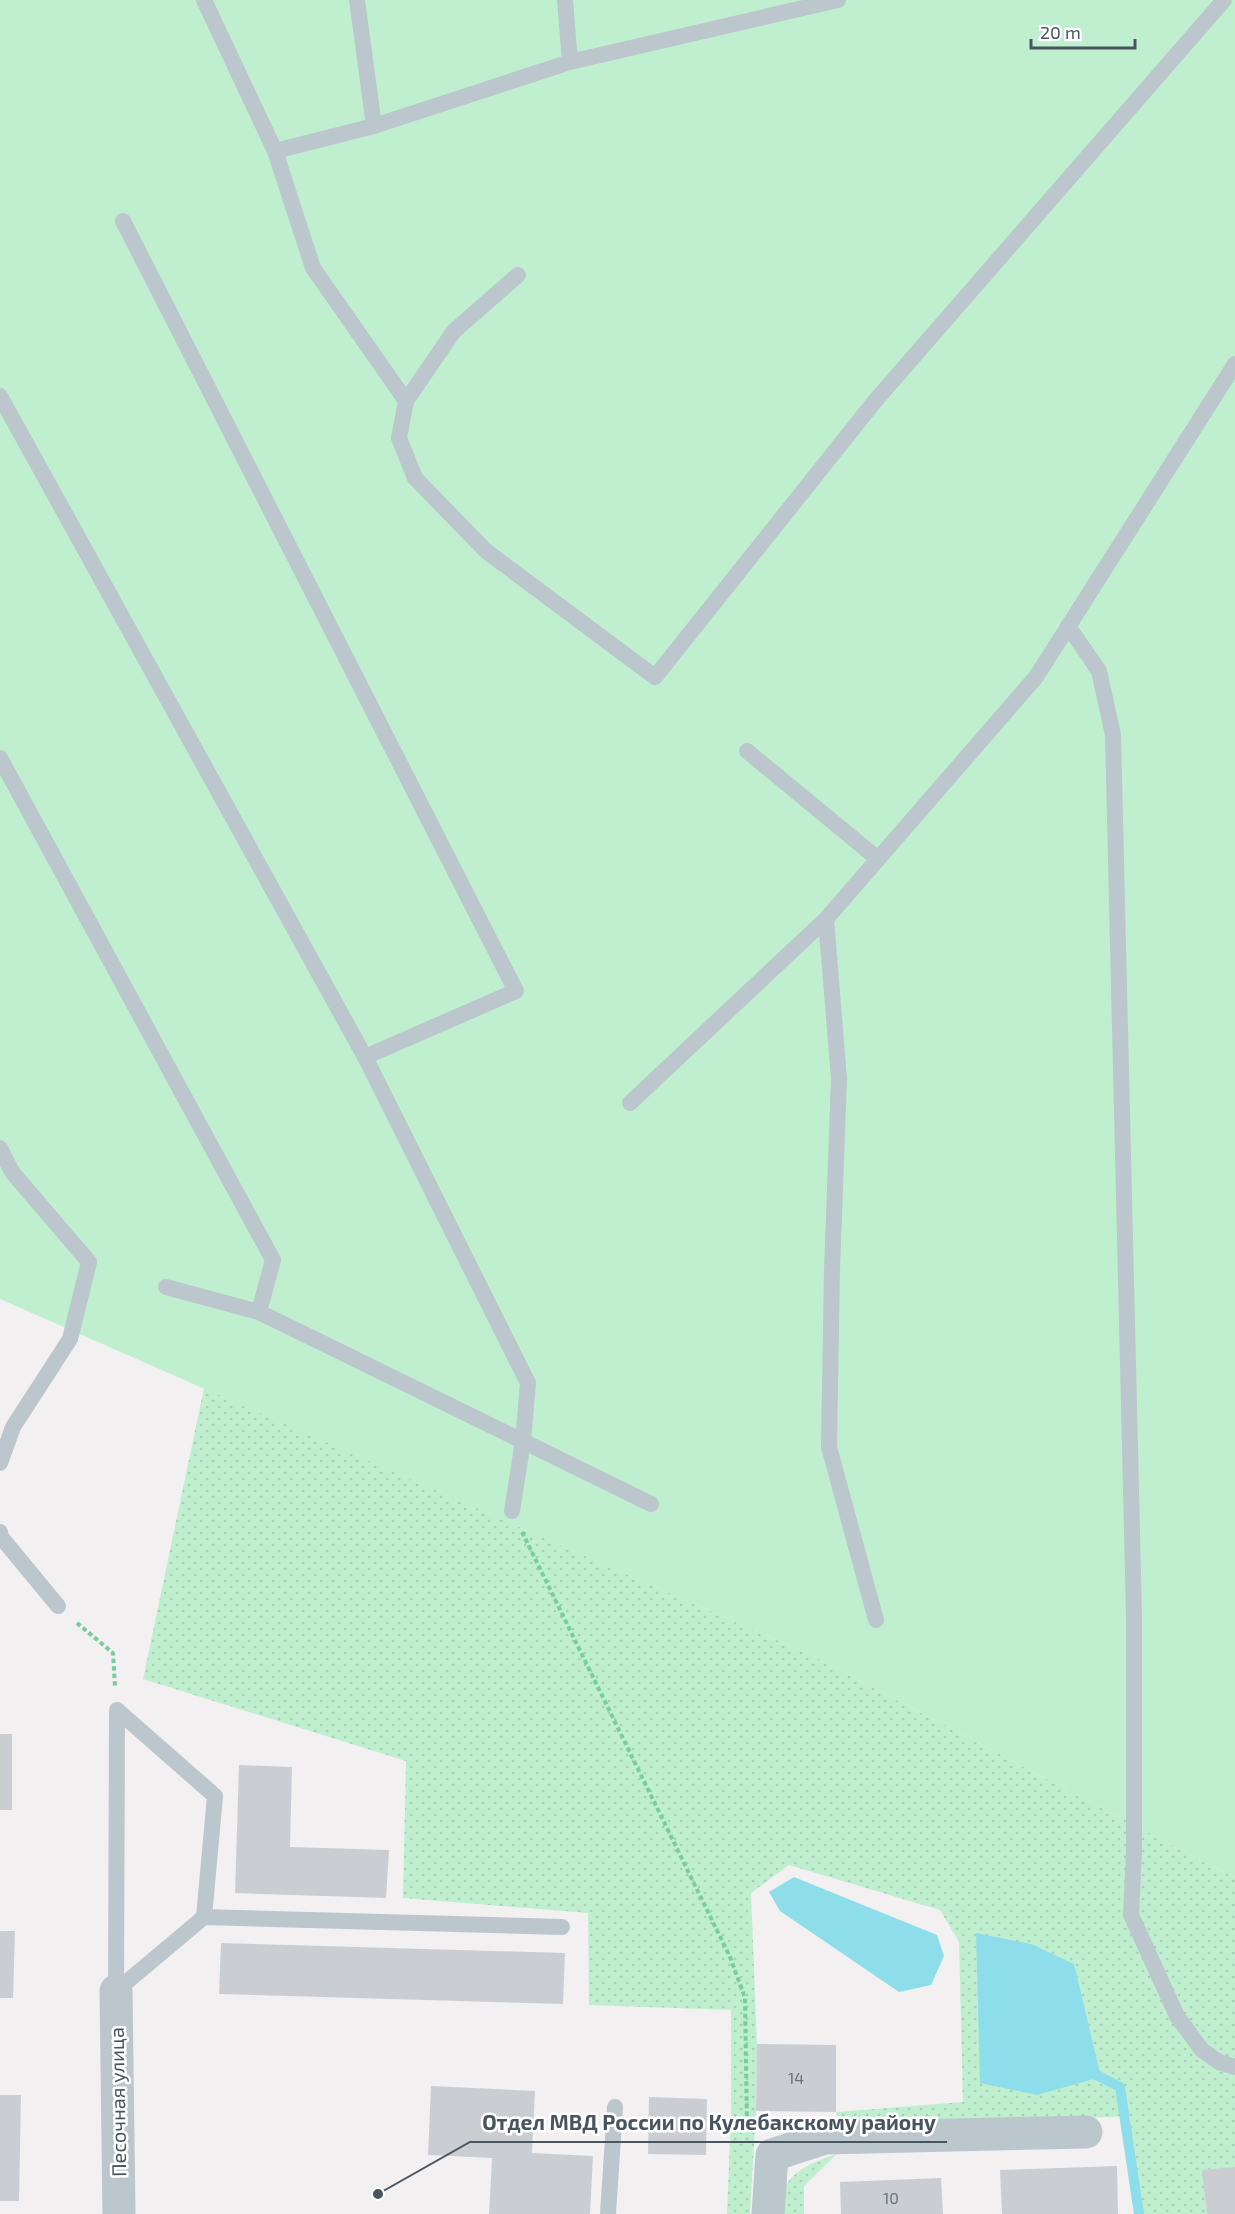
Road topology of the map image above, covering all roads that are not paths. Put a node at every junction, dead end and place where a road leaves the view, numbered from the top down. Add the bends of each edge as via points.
1 (204, 0) edge
2 (357, 0) edge
3 (565, 0) edge
4 (838, 0) edge
5 (1224, 0) edge
6 (794, 5) edge
7 (570, 62) junction
8 (374, 126) junction
9 (275, 151) junction
10 (123, 221) dead end
11 (518, 275) dead end
12 (1235, 364) edge
13 (0, 396) edge
14 (406, 401) junction
15 (1068, 626) junction
16 (747, 751) dead end
17 (0, 758) edge
18 (878, 859) junction
19 (826, 920) junction
20 (365, 1057) junction
21 (630, 1103) dead end
22 (0, 1148) edge
23 (166, 1287) dead end
24 (259, 1312) junction
25 (523, 1441) junction
26 (0, 1463) edge
27 (651, 1504) dead end
28 (512, 1511) road end
29 (0, 1532) edge
30 (58, 1606) road end
31 (876, 1620) dead end
32 (204, 1917) junction
33 (562, 1928) dead end
34 (116, 1990) junction
35 (1235, 2067) edge
36 (615, 2107) dead end
37 (1086, 2132) dead end
38 (119, 2214) edge
39 (608, 2214) edge
40 (768, 2214) edge

1 - 9 lane
2 - 8 lane
3 - 7 lane
4 - 6 lane
5 - 14 lane via 875,401 656,677 486,551 415,478 399,438
6 - 7 lane
7 - 8 lane
8 - 9 lane
9 - 14 lane via 313,268
10 - 20 lane via 516,991
11 - 14 lane via 454,331
12 - 15 lane
13 - 20 lane
15 - 18 lane via 1036,677
15 - 35 lane via 1099,671 1113,735 1134,1616 1131,1915 1177,2016 1202,2050
16 - 18 lane
17 - 24 lane via 273,1260
18 - 19 lane
19 - 21 lane
19 - 31 lane via 839,1079 829,1447
20 - 25 lane via 528,1383
22 - 26 lane via 12,1172 89,1262 70,1339 14,1427
23 - 24 lane
24 - 25 lane
25 - 27 lane
25 - 28 lane
29 - 30 lane
32 - 33 lane
32 - 34 lane
32 - 34 lane via 215,1796 117,1710
34 - 38 street, Песочная улица
36 - 39 lane
37 - 40 street via 825,2138 772,2155

